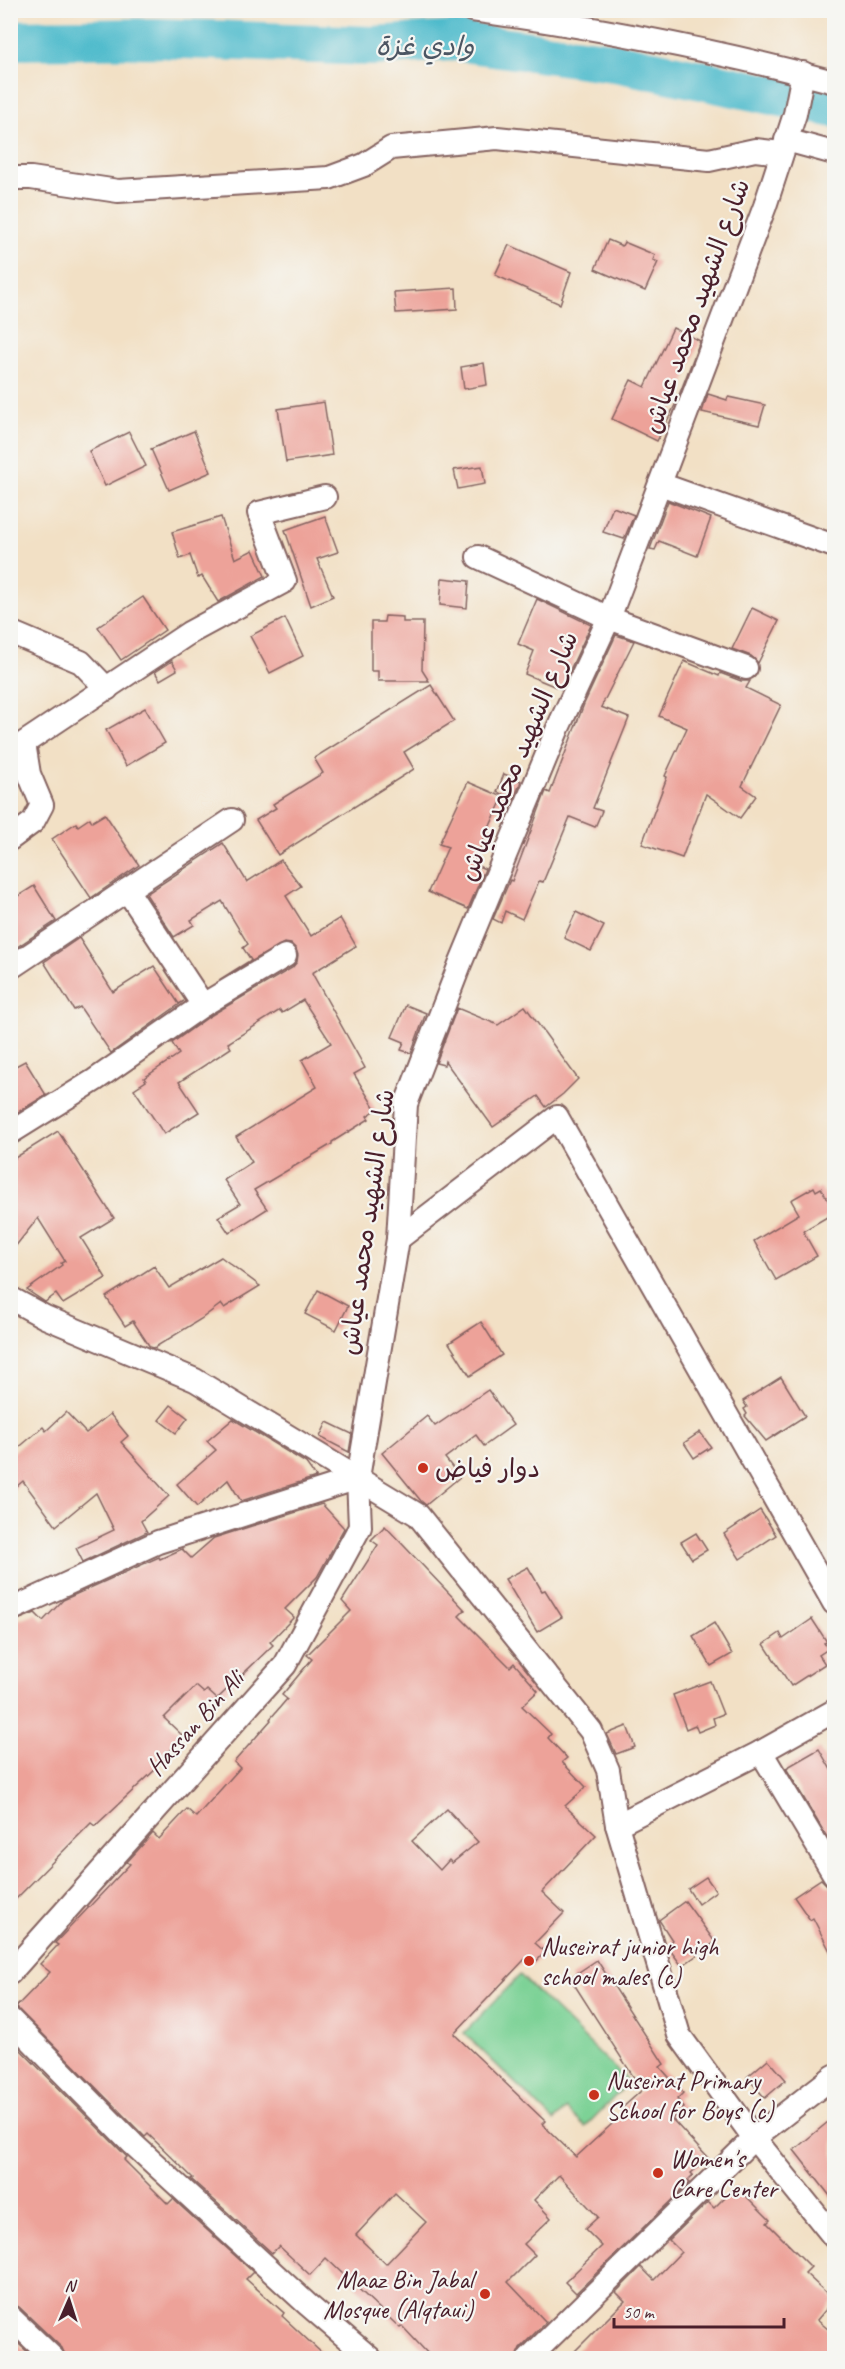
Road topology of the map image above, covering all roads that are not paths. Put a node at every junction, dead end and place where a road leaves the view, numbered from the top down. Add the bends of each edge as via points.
1 (472, 10) edge
2 (585, 10) edge
3 (566, 24) junction
4 (801, 80) junction
5 (834, 82) edge
6 (784, 146) junction
7 (834, 153) edge
8 (10, 178) edge
9 (660, 484) junction
10 (325, 497) dead end
11 (834, 546) edge
12 (478, 557) dead end
13 (609, 618) junction
14 (10, 632) edge
15 (746, 668) dead end
16 (107, 689) junction
17 (232, 819) dead end
18 (10, 839) edge
19 (127, 890) junction
20 (285, 956) dead end
21 (10, 968) edge
22 (203, 1005) junction
23 (10, 1133) edge
24 (398, 1239) junction
25 (10, 1298) edge
26 (358, 1478) junction
27 (834, 1603) edge
28 (10, 1610) edge
29 (834, 1711) edge
30 (761, 1752) junction
31 (617, 1824) junction
32 (834, 1874) edge
33 (10, 1973) edge
34 (10, 2019) edge
35 (834, 2076) edge
36 (754, 2138) junction
37 (834, 2237) edge
38 (10, 2318) edge
39 (53, 2358) edge
40 (370, 2358) edge
41 (529, 2358) edge

1 - 3 street
2 - 3 street
3 - 4 street
4 - 5 street
4 - 6 street, شارع الشهيد محمد عياش
6 - 7 street
6 - 8 street via 709,160 498,138 391,148 364,165 329,178 118,191
6 - 9 street, شارع الشهيد محمد عياش
9 - 11 street
9 - 13 street, شارع الشهيد محمد عياش
10 - 16 street via 259,513 285,581 189,633
12 - 13 street
13 - 15 street
13 - 24 street, شارع الشهيد محمد عياش via 558,728 406,1104
14 - 16 street via 81,663
16 - 18 street via 24,743 29,774 42,806 33,822
17 - 19 street
19 - 21 street
19 - 22 street
20 - 22 street
22 - 23 street
24 - 26 street, شارع الشهيد محمد عياش
24 - 27 street via 557,1116
25 - 26 street via 45,1317 195,1380
26 - 28 street via 158,1542
26 - 31 street via 418,1515 591,1731 608,1770
26 - 33 street, Hassan Bin Ali via 360,1527 285,1665
29 - 30 street
30 - 31 street
30 - 32 street
31 - 36 street via 679,2035
34 - 40 street via 134,2144
35 - 36 street
36 - 37 street
36 - 41 street
38 - 39 street

